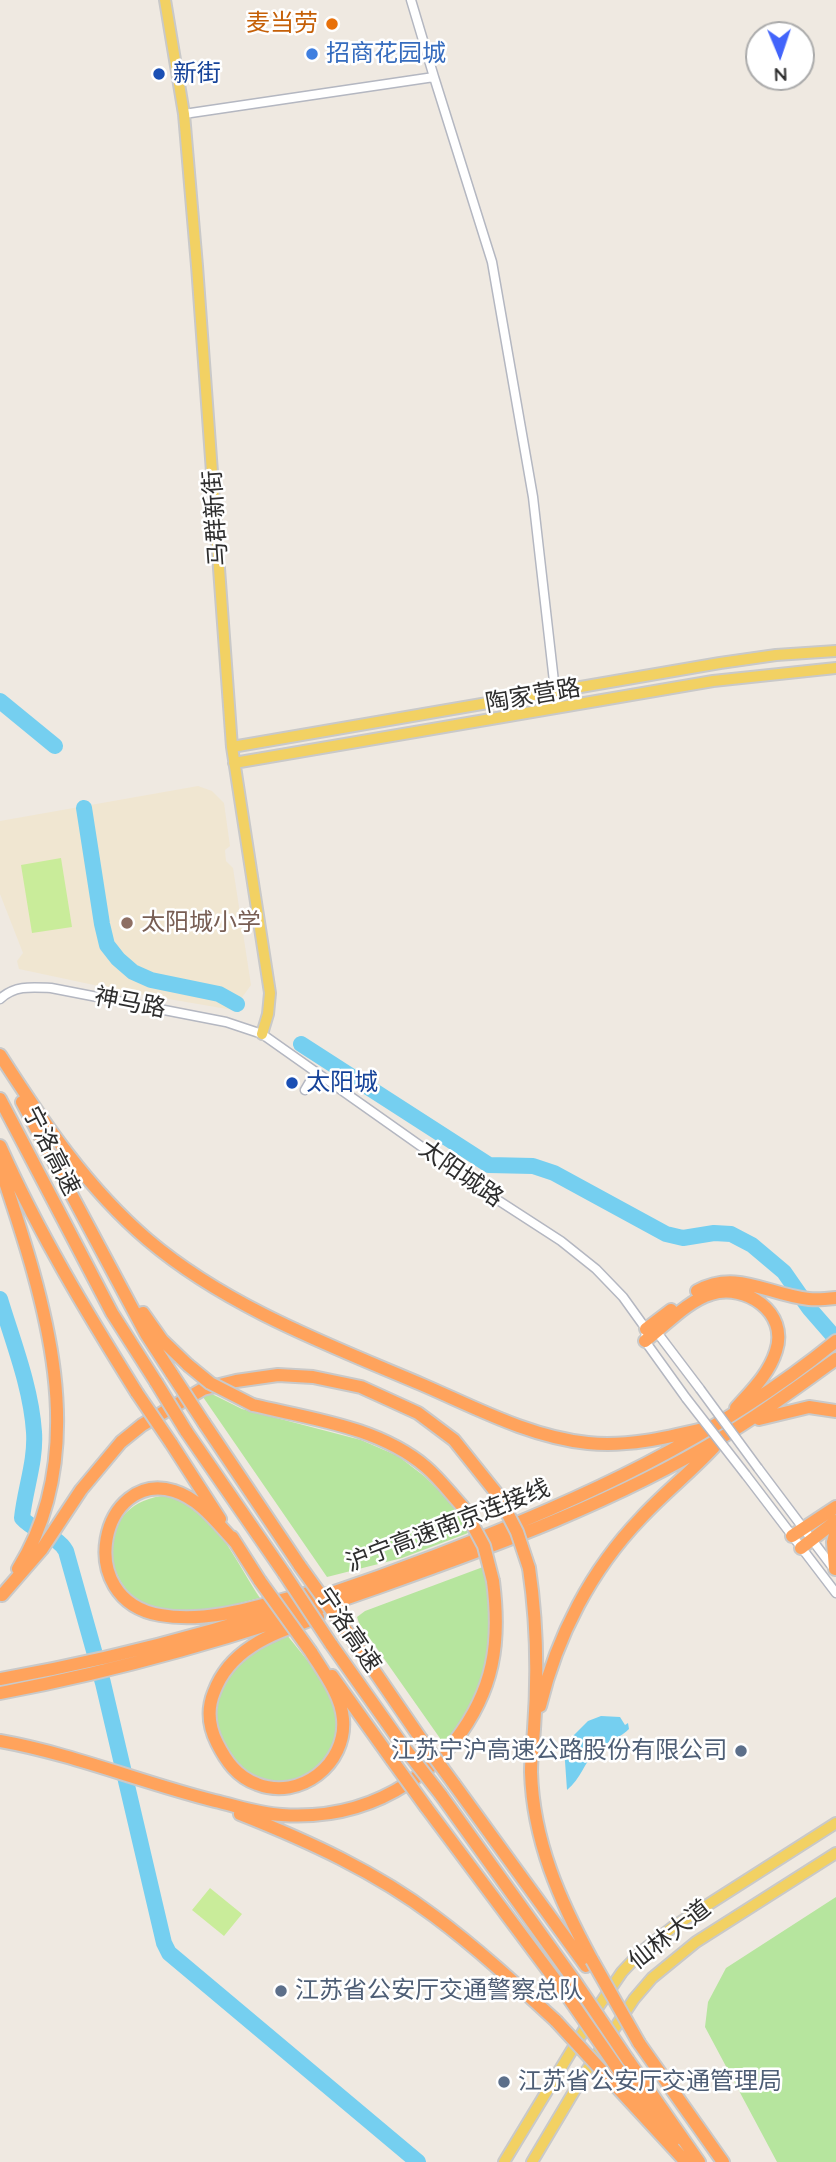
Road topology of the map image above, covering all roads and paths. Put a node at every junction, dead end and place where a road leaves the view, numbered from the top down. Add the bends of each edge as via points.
1 (165, 0) edge
2 (411, 0) edge
3 (434, 77) junction
4 (184, 114) junction
5 (836, 651) edge
6 (836, 668) edge
7 (555, 692) junction
8 (557, 708) junction
9 (232, 747) junction
10 (234, 763) junction
11 (0, 999) edge
12 (262, 1034) junction
13 (0, 1056) edge
14 (315, 1073) junction
15 (305, 1090) dead end
16 (0, 1099) edge
17 (0, 1146) edge
18 (0, 1167) edge
19 (107, 1262) junction
20 (836, 1298) edge
21 (650, 1334) junction
22 (833, 1344) edge
23 (836, 1359) edge
24 (836, 1411) edge
25 (745, 1423) junction
26 (723, 1427) junction
27 (836, 1507) edge
28 (836, 1521) edge
29 (803, 1528) junction
30 (836, 1531) edge
31 (792, 1536) junction
32 (812, 1539) junction
33 (235, 1542) junction
34 (37, 1546) junction
35 (801, 1548) junction
36 (470, 1555) junction
37 (403, 1568) junction
38 (836, 1570) edge
39 (836, 1593) edge
40 (1, 1596) edge
41 (311, 1652) junction
42 (88, 1668) junction
43 (0, 1679) edge
44 (0, 1693) edge
45 (534, 1730) junction
46 (0, 1741) edge
47 (191, 1795) junction
48 (836, 1823) edge
49 (836, 1853) edge
50 (589, 1963) junction
51 (504, 2162) edge
52 (532, 2162) edge
53 (686, 2162) edge
54 (692, 2162) edge
55 (698, 2162) edge
56 (723, 2162) edge

1 - 4 main road, 马群新街
2 - 3 street
3 - 4 street
3 - 7 street via 492,262 533,498
4 - 9 main road, 马群新街
5 - 7 main road, 陶家营路 via 720,663
6 - 8 main road, 陶家营路 via 713,681
7 - 8 street
7 - 9 main road, 陶家营路
8 - 10 main road, 陶家营路
9 - 10 main road, 马群新街
10 - 12 main road, 马群新街 via 270,993
11 - 12 street, 神马路 via 26,986 51,988 226,1022
12 - 14 street, 太阳城路
13 - 19 highway
13 - 26 highway via 44,1124 119,1214 181,1265 268,1316 491,1415 559,1438 621,1444
14 - 15 street
14 - 21 street, 太阳城路 via 561,1241 623,1297
16 - 55 highway, 宁洛高速, bridge via 112,1313 186,1430 331,1644 576,1983
17 - 33 highway, bridge via 72,1287
18 - 34 highway via 48,1327 56,1390 54,1474
19 - 47 highway, bridge via 162,1340 209,1383 253,1405 360,1431 426,1467 463,1507 484,1546 493,1581 497,1637 490,1675 466,1727 426,1771 376,1801 327,1814 280,1815
19 - 50 highway, 宁洛高速, bridge via 146,1334 300,1566 421,1739
20 - 21 highway via 809,1299 734,1281 718,1283 691,1295
21 - 26 highway via 699,1300 722,1291 747,1295 769,1309 778,1348 764,1376
21 - 29 street, 太阳城路, bridge via 700,1389
21 - 31 street, 太阳城路, bridge via 686,1398
22 - 26 highway, 沪宁高速南京连接线
23 - 25 highway, 沪宁高速南京连接线
24 - 25 highway via 809,1407
25 - 26 highway, 沪宁高速南京连接线
26 - 36 highway, 沪宁高速南京连接线 via 623,1490
26 - 37 highway, 沪宁高速南京连接线 via 583,1495
26 - 45 highway via 612,1551 589,1585 565,1629
27 - 29 highway
28 - 32 highway
29 - 31 highway
29 - 32 street, 太阳城路
30 - 38 highway
31 - 35 street, 太阳城路
32 - 35 highway
32 - 38 street, 太阳城路
33 - 37 highway via 192,1500 159,1489 142,1492 122,1506 108,1534 104,1560 114,1584 136,1606 173,1617 219,1615
33 - 41 highway, bridge
34 - 40 highway
34 - 45 highway, bridge via 56,1529 121,1442 203,1389 278,1375 361,1387 418,1413 454,1440 498,1494 529,1568 535,1610
35 - 39 street, 太阳城路
36 - 41 highway via 425,1577 276,1633 228,1664 211,1699 209,1720 225,1759 239,1775 258,1785 304,1783 337,1754 342,1738 340,1704
36 - 42 highway, 沪宁高速南京连接线 via 278,1623 108,1671
37 - 42 highway, 沪宁高速南京连接线 via 274,1612 105,1657
41 - 54 highway, bridge via 343,1689 620,2072
42 - 43 highway, 沪宁高速南京连接线
42 - 44 highway, 沪宁高速南京连接线
45 - 50 highway via 531,1775 539,1834 557,1892
46 - 47 highway
47 - 53 highway, bridge via 284,1831 388,1885 433,1915 556,2021
48 - 51 main road, 仙林大道 via 641,1952 598,2007
49 - 52 main road, 仙林大道 via 696,1942 652,1978 585,2073
50 - 56 highway, 宁洛高速, bridge

